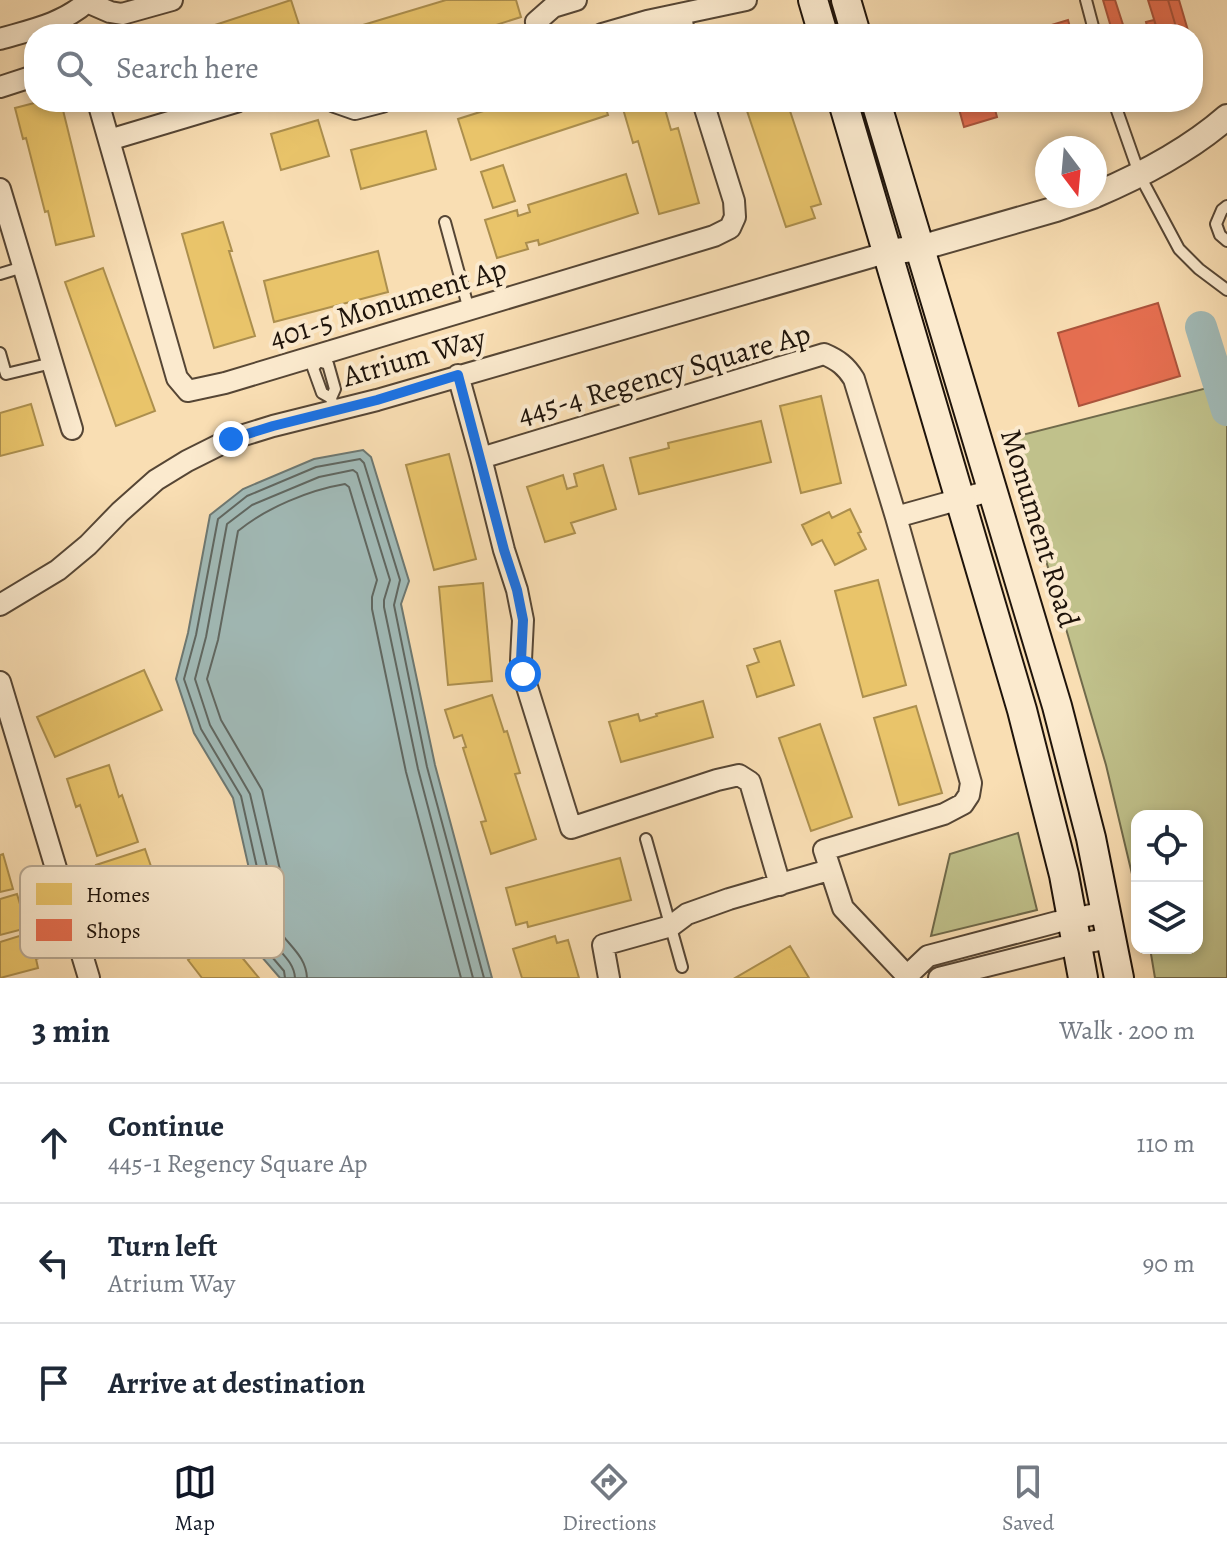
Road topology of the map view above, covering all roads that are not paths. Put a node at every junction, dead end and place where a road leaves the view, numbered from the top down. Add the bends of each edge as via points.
1 (172, 0) edge
2 (576, 0) edge
3 (746, 0) edge
4 (813, 0) edge
5 (846, 0) edge
6 (1086, 0) edge
7 (87, 1) edge
8 (49, 24) edge
9 (537, 24) edge
10 (637, 24) edge
11 (683, 24) edge
12 (820, 24) edge
13 (853, 24) edge
14 (1092, 24) edge
15 (24, 32) edge
16 (0, 39) edge
17 (24, 79) edge
18 (0, 87) edge
19 (101, 112) edge
20 (203, 112) edge
21 (706, 112) edge
22 (846, 112) edge
23 (879, 112) edge
24 (1118, 112) edge
25 (1227, 117) edge
26 (109, 140) junction
27 (1140, 176) junction
28 (0, 189) edge
29 (1107, 190) edge
30 (1227, 206) edge
31 (1059, 208) edge
32 (445, 222) dead end
33 (1227, 241) edge
34 (920, 248) junction
35 (889, 252) junction
36 (23, 267) junction
37 (0, 274) edge
38 (1227, 290) edge
39 (469, 310) junction
40 (0, 353) edge
41 (318, 358) junction
42 (52, 363) junction
43 (458, 375) junction
44 (333, 405) junction
45 (72, 429) dead end
46 (481, 458) junction
47 (993, 490) junction
48 (960, 499) junction
49 (896, 517) junction
50 (0, 605) edge
51 (0, 682) edge
52 (646, 839) dead end
53 (55, 866) edge
54 (829, 870) junction
55 (780, 885) junction
56 (1109, 925) junction
57 (671, 926) junction
58 (1074, 932) junction
59 (989, 940) junction
60 (83, 958) edge
61 (995, 964) junction
62 (682, 967) dead end
63 (912, 977) edge
64 (89, 978) edge
65 (609, 978) edge
66 (939, 978) edge
67 (1083, 978) edge
68 (1119, 978) edge

1 - 7 street via 122,14
2 - 9 street via 553,7
3 - 11 street
4 - 12 main road
5 - 13 main road
6 - 14 lane
7 - 8 street
10 - 11 street
15 - 16 street
17 - 18 street
19 - 26 street
20 - 26 street
21 - 39 street, 401-5 Monument Ap via 734,201 730,228
22 - 35 main road
23 - 34 main road, Monument Road
24 - 27 lane
25 - 27 street
26 - 41 street, 401-5 Monument Ap via 177,378 188,391
27 - 29 street
27 - 38 lane via 1179,249
28 - 36 street
30 - 33 lane via 1216,224
31 - 34 street
32 - 39 lane
34 - 35 street
34 - 47 main road, Monument Road
35 - 43 street, Atrium Way
35 - 48 main road
36 - 37 lane
36 - 42 street
39 - 41 street, 401-5 Monument Ap
40 - 42 lane via 6,374
41 - 44 lane via 328,364
42 - 45 street
43 - 44 street, Atrium Way
43 - 46 street
44 - 50 street, Atrium Way via 231,439 187,461 156,480 58,570
46 - 49 street, 445-4 Regency Square Ap via 824,354 846,366 854,379
46 - 55 street via 523,620 523,674 571,828 739,775 750,782
47 - 48 street
47 - 56 main road, Monument Road via 1057,706
48 - 49 street
48 - 58 main road via 1046,801
49 - 54 street via 971,783 969,795 944,814 824,850
51 - 53 street
52 - 57 lane
54 - 55 street
54 - 63 street via 843,908
55 - 57 street via 687,914
56 - 58 street
56 - 68 main road, Monument Road
57 - 62 lane
57 - 65 street via 603,945
58 - 59 street
58 - 61 street
58 - 67 main road
59 - 61 street
59 - 63 street via 928,956
60 - 64 street
61 - 66 street

